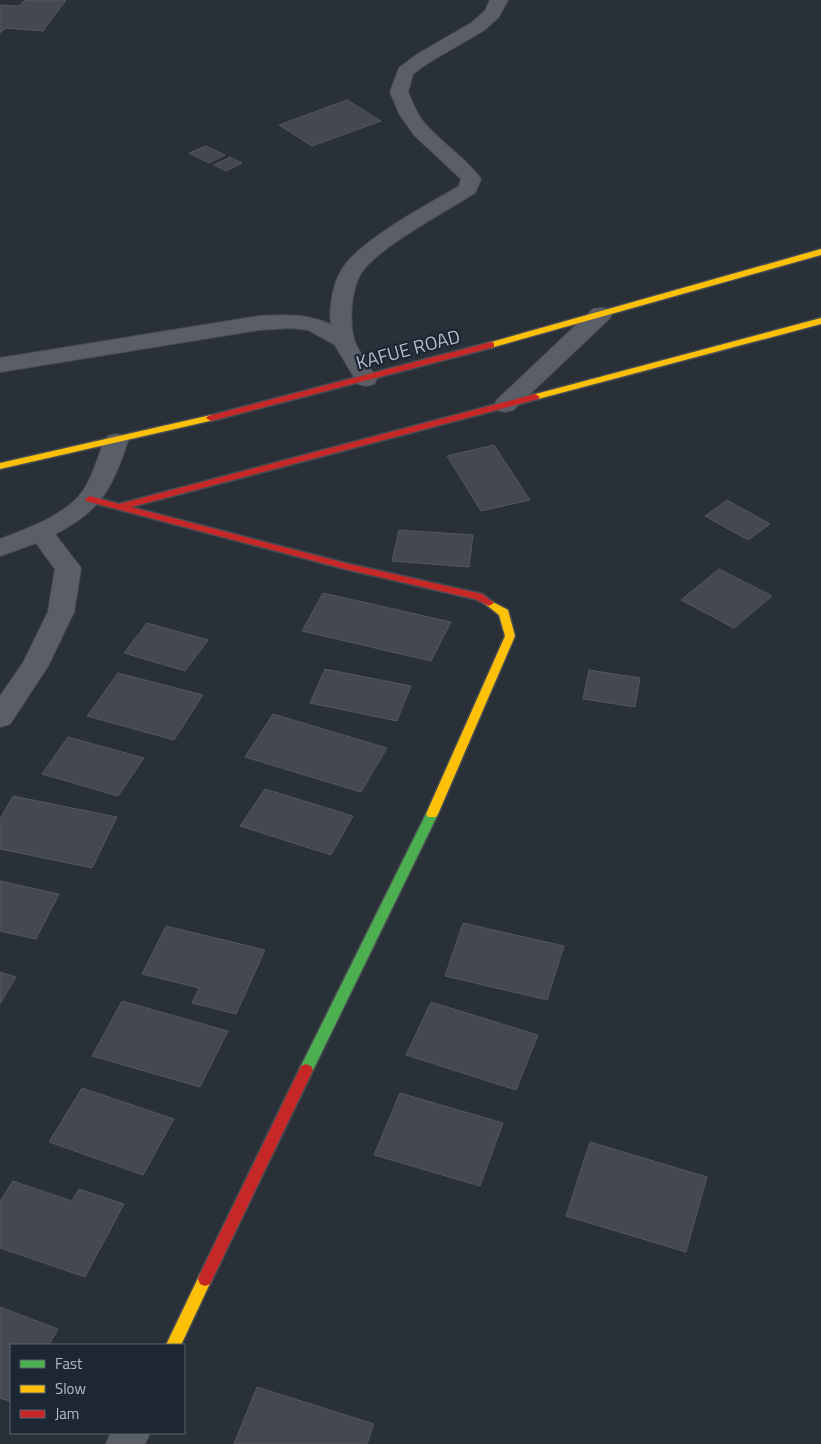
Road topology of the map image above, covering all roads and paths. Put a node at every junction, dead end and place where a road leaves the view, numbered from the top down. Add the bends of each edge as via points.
1 (499, 0) edge
2 (821, 252) edge
3 (601, 314) junction
4 (821, 321) edge
5 (343, 342) junction
6 (0, 365) edge
7 (366, 379) junction
8 (505, 406) junction
9 (116, 441) junction
10 (0, 466) edge
11 (90, 499) junction
12 (120, 507) junction
13 (41, 532) junction
14 (0, 548) edge
15 (0, 717) edge
16 (173, 1344) edge

1 - 5 street via 492,14 477,27 405,72 399,92 406,108 424,134 462,166 471,179 468,189 373,248 350,273 343,296
2 - 3 main road, KAFUE ROAD
3 - 7 main road, KAFUE ROAD
3 - 8 street
4 - 8 main road
5 - 6 street via 314,325 291,321 259,323
5 - 7 street
7 - 9 main road, KAFUE ROAD
8 - 12 main road
9 - 10 main road, KAFUE ROAD
9 - 11 street via 104,475
11 - 12 main road
11 - 13 street
12 - 16 main road via 345,566 478,596 504,613 510,636 439,800
13 - 14 street
13 - 15 street via 68,568 60,612 36,666

